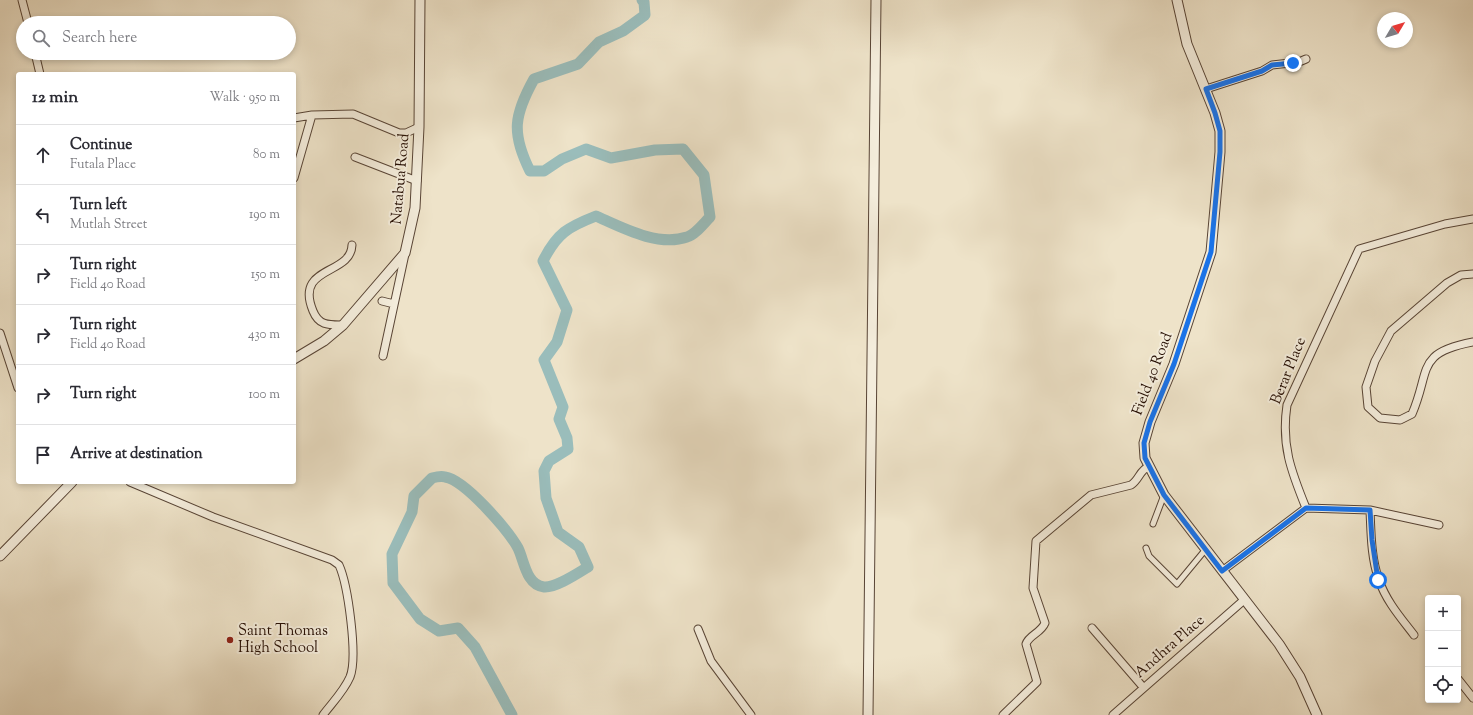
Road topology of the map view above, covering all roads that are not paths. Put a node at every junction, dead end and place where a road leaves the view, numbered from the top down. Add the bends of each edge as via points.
1 (22, 0) edge
2 (420, 0) edge
3 (876, 0) edge
4 (1177, 0) edge
5 (26, 16) edge
6 (1306, 59) dead end
7 (37, 60) edge
8 (40, 72) edge
9 (1206, 89) junction
10 (312, 115) junction
11 (296, 118) edge
12 (419, 127) junction
13 (355, 157) dead end
14 (296, 171) edge
15 (417, 181) junction
16 (1473, 219) edge
17 (352, 245) dead end
18 (405, 254) junction
19 (1473, 274) edge
20 (382, 301) dead end
21 (394, 304) junction
22 (343, 325) junction
23 (0, 333) edge
24 (1473, 342) edge
25 (383, 356) dead end
26 (296, 358) edge
27 (16, 382) edge
28 (1148, 467) junction
29 (69, 484) edge
30 (135, 484) edge
31 (1164, 495) junction
32 (1306, 508) junction
33 (1370, 510) junction
34 (1153, 524) dead end
35 (1439, 525) dead end
36 (1146, 548) dead end
37 (1206, 549) junction
38 (0, 556) edge
39 (1222, 571) junction
40 (1244, 600) junction
41 (1092, 628) dead end
42 (698, 629) dead end
43 (1414, 636) dead end
44 (1461, 683) edge
45 (1143, 687) junction
46 (1473, 698) edge
47 (323, 715) edge
48 (751, 715) edge
49 (868, 715) edge
50 (1003, 715) edge
51 (1113, 715) edge
52 (1317, 715) edge

1 - 5 street
2 - 12 street, Natabua Road
3 - 49 street
4 - 9 street, Field 40 Road via 1187,44
6 - 9 street via 1272,65 1262,71
7 - 8 street
9 - 28 street, Field 40 Road via 1220,131 1211,252 1174,364 1150,422 1144,443
10 - 11 street
10 - 12 street via 353,114 399,133 406,133
10 - 14 street
12 - 15 street, Natabua Road
13 - 15 street
15 - 18 street, Natabua Road via 415,208
16 - 32 street, Berar Place via 1445,224 1359,249 1286,405 1286,455
17 - 22 street via 348,256 316,278 310,286 313,310 320,322 327,325
18 - 21 street
18 - 22 street, Natabua Road
19 - 24 street via 1461,275 1446,283 1392,331 1372,367 1366,387 1368,407 1380,418 1400,420 1412,414 1430,362 1440,351
20 - 21 street
21 - 25 street
22 - 26 street, Natabua Road via 324,341
23 - 27 street
28 - 31 street, Field 40 Road
28 - 50 street via 1131,485 1091,495 1036,541 1033,588 1045,623 1026,644 1037,682
29 - 38 street
30 - 47 street via 212,517 332,560 339,565 354,649 352,669 342,690
31 - 34 street
31 - 37 street, Field 40 Road
32 - 33 street
32 - 39 street
33 - 35 street
33 - 43 street via 1378,580 1390,604
36 - 37 street via 1149,556 1178,584
37 - 39 street, Field 40 Road
39 - 40 street, Field 40 Road
40 - 45 street, Andhra Place
40 - 52 street, Field 40 Road via 1295,670
41 - 45 street
42 - 48 street via 711,661
44 - 46 street
45 - 51 street, Andhra Place

